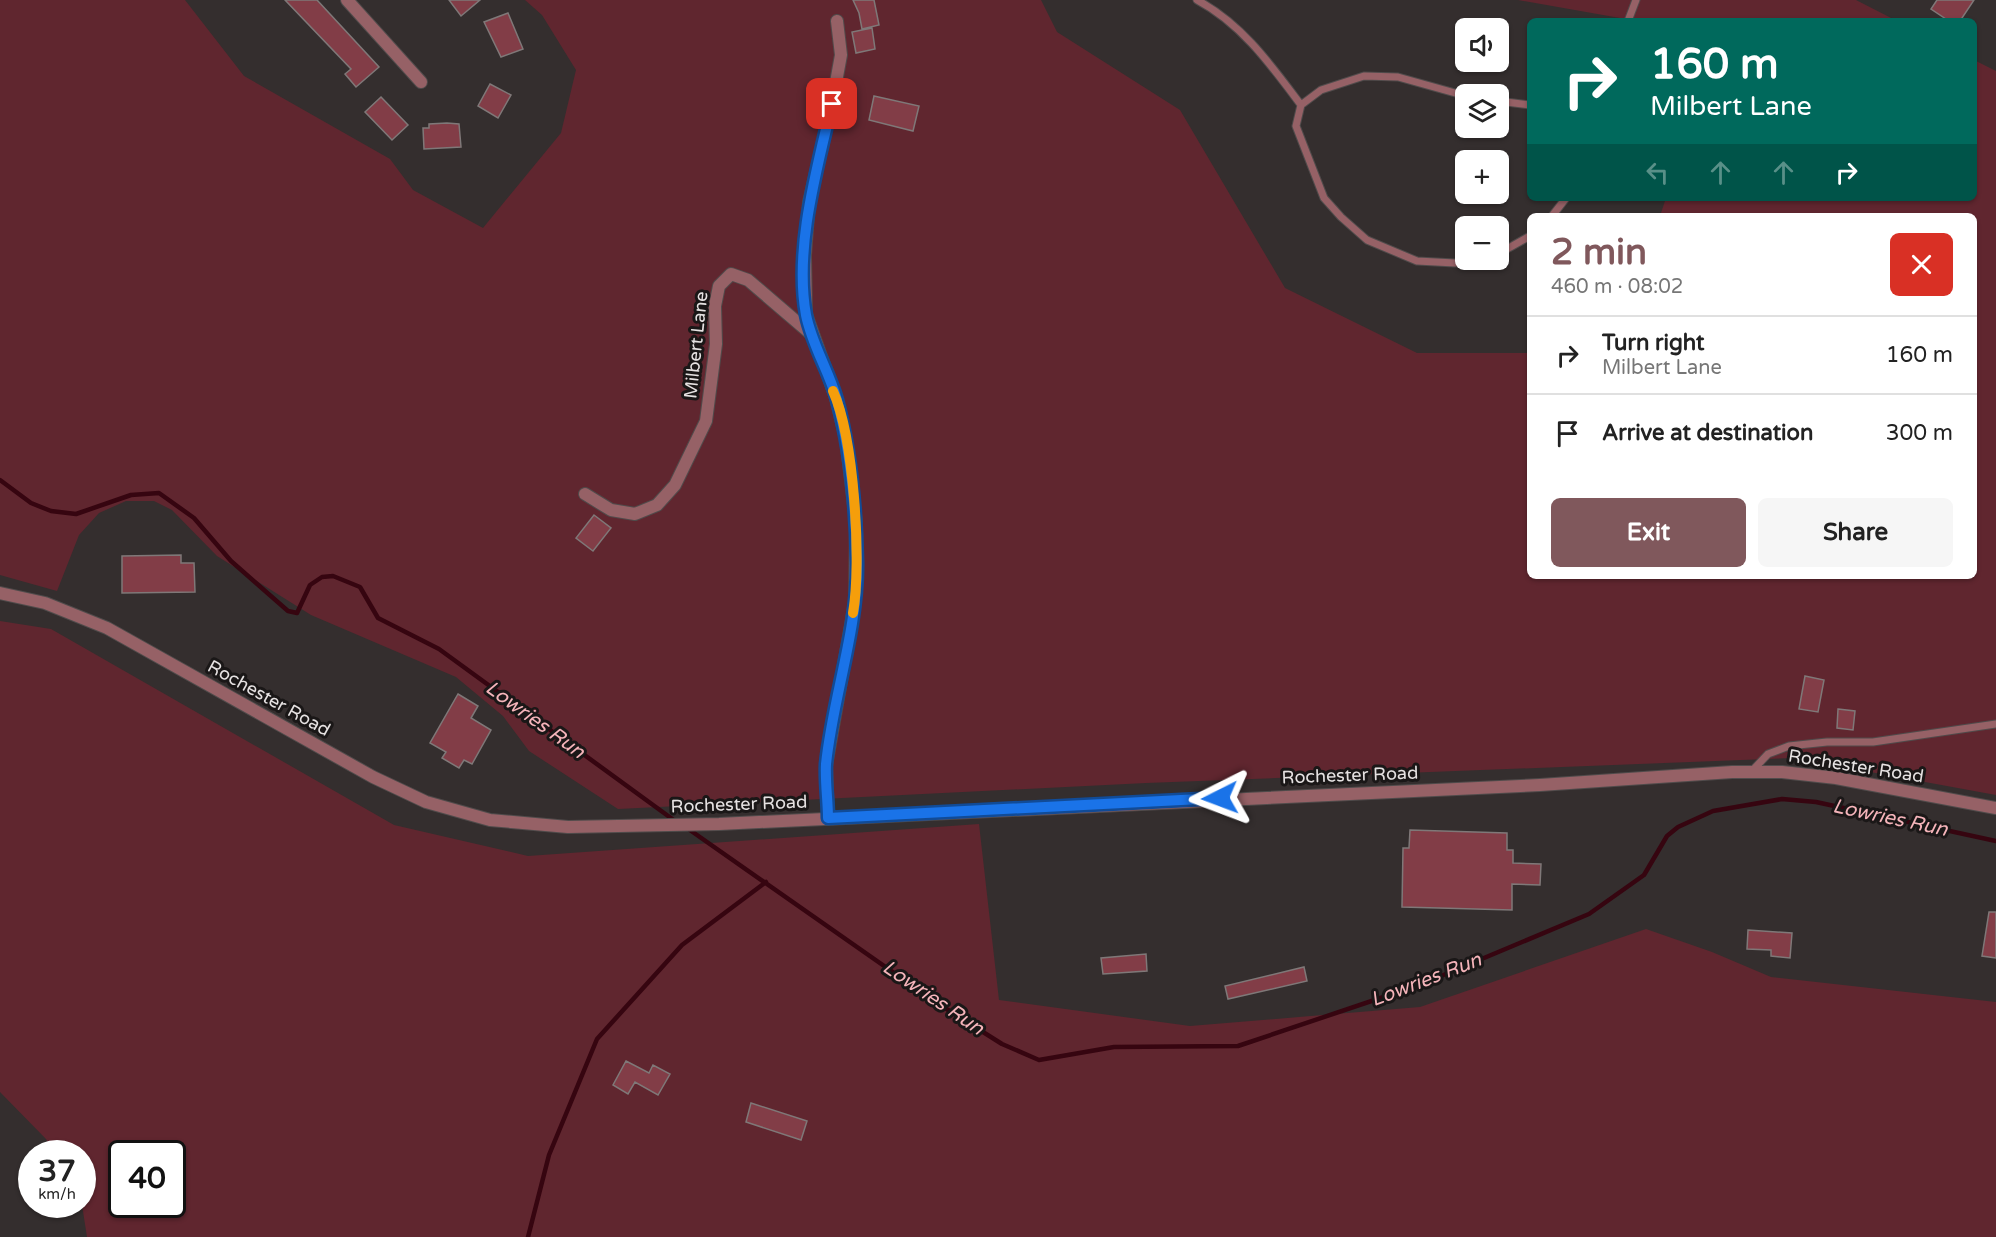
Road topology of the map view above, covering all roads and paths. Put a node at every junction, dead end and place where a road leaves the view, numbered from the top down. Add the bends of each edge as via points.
1 (347, 0) edge
2 (1197, 0) edge
3 (1636, 0) edge
4 (1629, 18) edge
5 (837, 21) dead end
6 (421, 82) dead end
7 (1455, 93) edge
8 (1509, 102) edge
9 (1301, 105) junction
10 (1527, 105) edge
11 (1564, 201) edge
12 (1554, 213) edge
13 (1527, 238) edge
14 (1509, 248) edge
15 (1455, 263) edge
16 (812, 335) junction
17 (585, 494) dead end
18 (0, 592) edge
19 (1996, 724) edge
20 (1751, 772) junction
21 (1996, 808) edge
22 (828, 818) junction

1 - 6 street
2 - 9 lane via 1241,31
3 - 4 lane
5 - 16 street, Milbert Lane via 841,55 808,212 804,289
7 - 9 lane via 1398,77 1364,76 1321,90
8 - 10 lane
9 - 15 lane via 1296,126 1324,198 1349,225 1367,240 1417,261
11 - 12 lane
13 - 14 lane
16 - 17 street, Milbert Lane via 748,280 731,274 719,286 715,306 716,344 706,421 675,485 657,505 635,514 611,510
16 - 22 street, Milbert Lane via 836,398 846,439 856,522 855,602 826,766
18 - 22 street, Rochester Road via 45,603 107,628 373,777 426,802 490,820 568,827
19 - 20 lane via 1874,742 1789,746 1768,754
20 - 21 street, Rochester Road via 1836,778
20 - 22 street, Rochester Road

